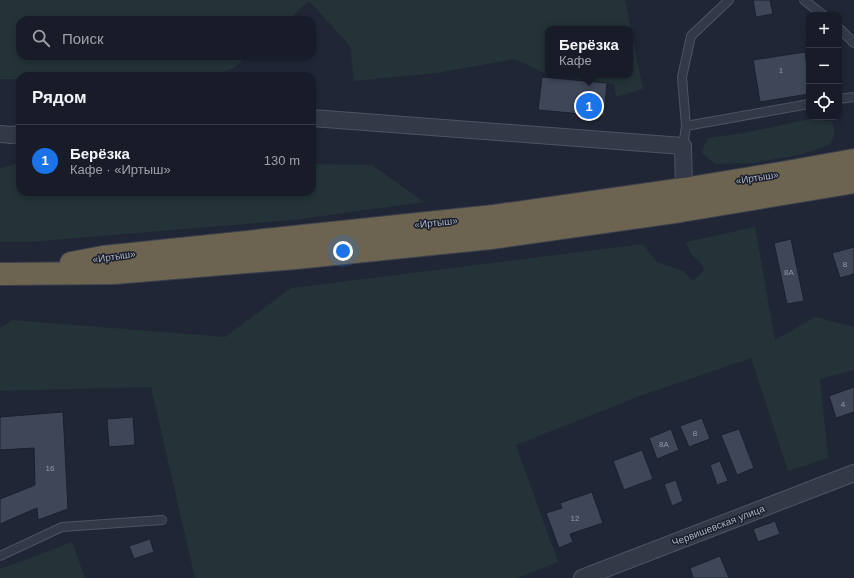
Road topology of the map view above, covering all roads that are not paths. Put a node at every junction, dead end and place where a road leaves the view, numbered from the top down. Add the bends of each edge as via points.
1 (729, 0) edge
2 (804, 0) edge
3 (819, 12) edge
4 (842, 31) edge
5 (854, 42) edge
6 (854, 96) edge
7 (842, 98) edge
8 (806, 105) edge
9 (316, 118) edge
10 (686, 126) junction
11 (0, 134) edge
12 (16, 134) edge
13 (683, 146) junction
14 (854, 160) edge
15 (854, 182) edge
16 (684, 189) junction
17 (9, 274) edge
18 (854, 473) edge
19 (162, 520) dead end
20 (0, 556) edge
21 (582, 578) edge

1 - 10 lane via 691,36 682,77
2 - 3 lane
4 - 5 lane
6 - 7 lane
8 - 10 lane
9 - 13 street
10 - 13 lane
11 - 12 street
13 - 16 street
14 - 16 highway, «Иртыш»
15 - 17 highway, «Иртыш» via 681,211 491,238 296,258 114,272
16 - 17 highway, «Иртыш» via 494,216 103,257
18 - 21 street, Червишевская улица
19 - 20 lane via 62,527

